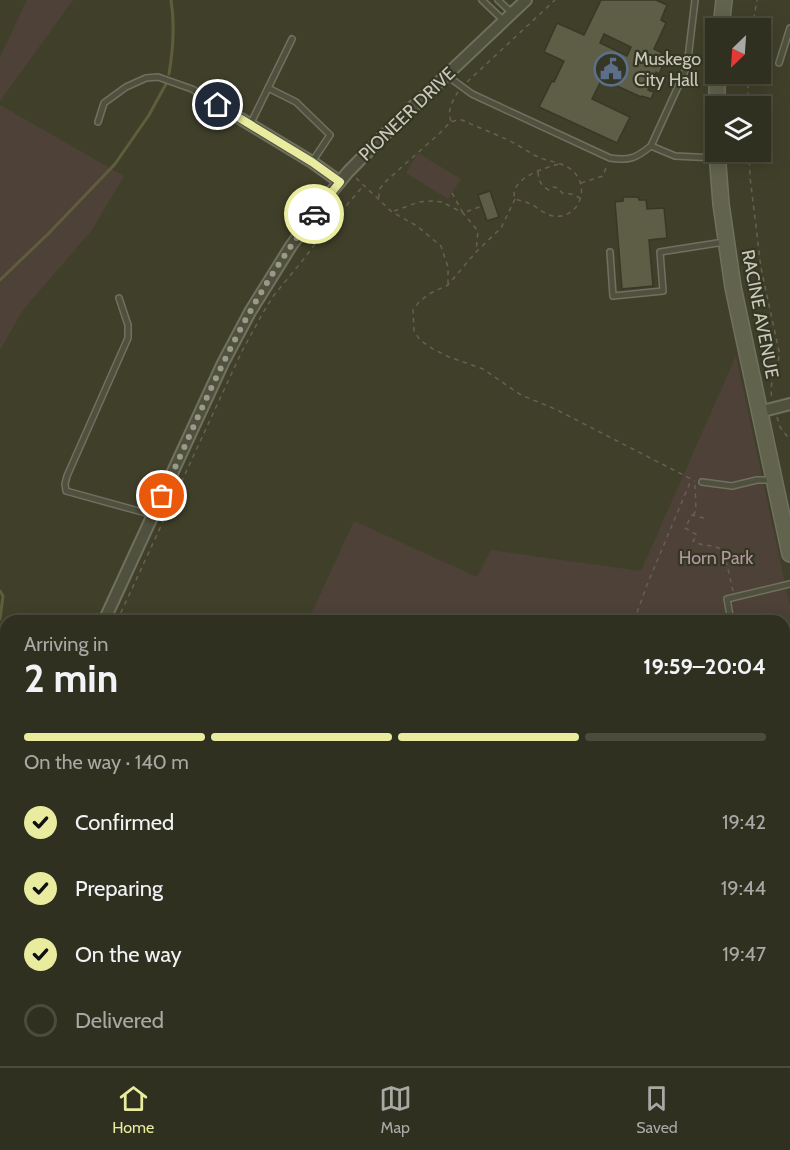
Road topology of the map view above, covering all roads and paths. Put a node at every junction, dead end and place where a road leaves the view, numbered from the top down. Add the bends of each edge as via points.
1 (482, 0) edge
2 (498, 0) edge
3 (526, 0) edge
4 (555, 0) edge
5 (694, 0) edge
6 (724, 0) edge
7 (757, 0) edge
8 (508, 17) junction
9 (722, 18) edge
10 (754, 18) edge
11 (790, 28) edge
12 (291, 39) dead end
13 (778, 63) dead end
14 (446, 75) junction
15 (462, 87) junction
16 (268, 88) junction
17 (218, 105) joint
18 (98, 122) dead end
19 (451, 122) junction
20 (250, 125) junction
21 (651, 146) junction
22 (705, 155) edge
23 (610, 158) junction
24 (312, 162) junction
25 (717, 162) edge
26 (749, 162) edge
27 (559, 164) junction
28 (348, 172) junction
29 (538, 172) junction
30 (340, 182) junction
31 (581, 184) junction
32 (364, 185) junction
33 (452, 193) dead end
34 (378, 198) junction
35 (515, 199) junction
36 (581, 199) junction
37 (482, 206) dead end
38 (392, 212) junction
39 (463, 213) junction
40 (726, 242) junction
41 (476, 252) junction
42 (610, 252) dead end
43 (448, 285) junction
44 (119, 298) dead end
45 (770, 389) dead end
46 (790, 404) edge
47 (759, 411) junction
48 (778, 421) dead end
49 (790, 440) edge
50 (774, 480) junction
51 (693, 481) junction
52 (702, 482) joint
53 (153, 514) junction
54 (692, 515) junction
55 (704, 518) dead end
56 (790, 554) edge
57 (790, 585) edge
58 (734, 598) junction
59 (107, 615) edge
60 (120, 615) edge
61 (636, 615) edge
62 (729, 615) edge

1 - 8 lane
2 - 8 lane
3 - 8 street, PIONEER DRIVE
4 - 15 path
5 - 21 lane via 687,67
6 - 9 main road
7 - 10 path
8 - 14 street, PIONEER DRIVE
11 - 13 lane
12 - 16 lane
14 - 15 lane
14 - 28 street, PIONEER DRIVE
15 - 19 path via 451,104
15 - 23 lane
16 - 20 lane
16 - 24 lane via 296,102 330,135
17 - 18 lane via 192,89 158,77 146,78 104,103
17 - 20 street
19 - 27 path via 462,120
19 - 34 path via 384,183
20 - 24 street
21 - 22 lane via 675,156
21 - 23 lane via 637,158
23 - 31 path via 603,176
24 - 30 street
25 - 40 main road, RACINE AVENUE
26 - 45 path via 761,268 780,359
27 - 29 path
27 - 31 path via 575,172
28 - 30 street, PIONEER DRIVE
28 - 32 path
29 - 35 path via 515,188
29 - 36 path via 542,186 549,190 558,188
30 - 53 street, PIONEER DRIVE via 291,246 250,312
31 - 36 path
32 - 34 path
32 - 60 path via 264,311
33 - 39 path
34 - 38 path
35 - 36 path via 555,216 573,210
35 - 41 path via 501,228
37 - 39 path
38 - 39 path via 432,201
38 - 43 path via 441,246 448,267
39 - 41 path via 478,231
40 - 42 lane via 660,252 663,291 613,296
40 - 47 main road, RACINE AVENUE
41 - 43 path
43 - 51 path via 429,294 413,310 414,331 420,340 449,357 483,369 521,395
44 - 53 lane via 128,338 67,476 66,491
46 - 47 street
47 - 50 main road, RACINE AVENUE
48 - 49 path
50 - 52 lane via 732,486
50 - 56 main road, RACINE AVENUE
51 - 52 path
51 - 54 path via 696,511
51 - 61 path
53 - 59 street, PIONEER DRIVE
54 - 55 path
54 - 58 path via 685,528 697,535 693,541 699,545 721,549
57 - 58 lane
58 - 62 lane via 727,599

